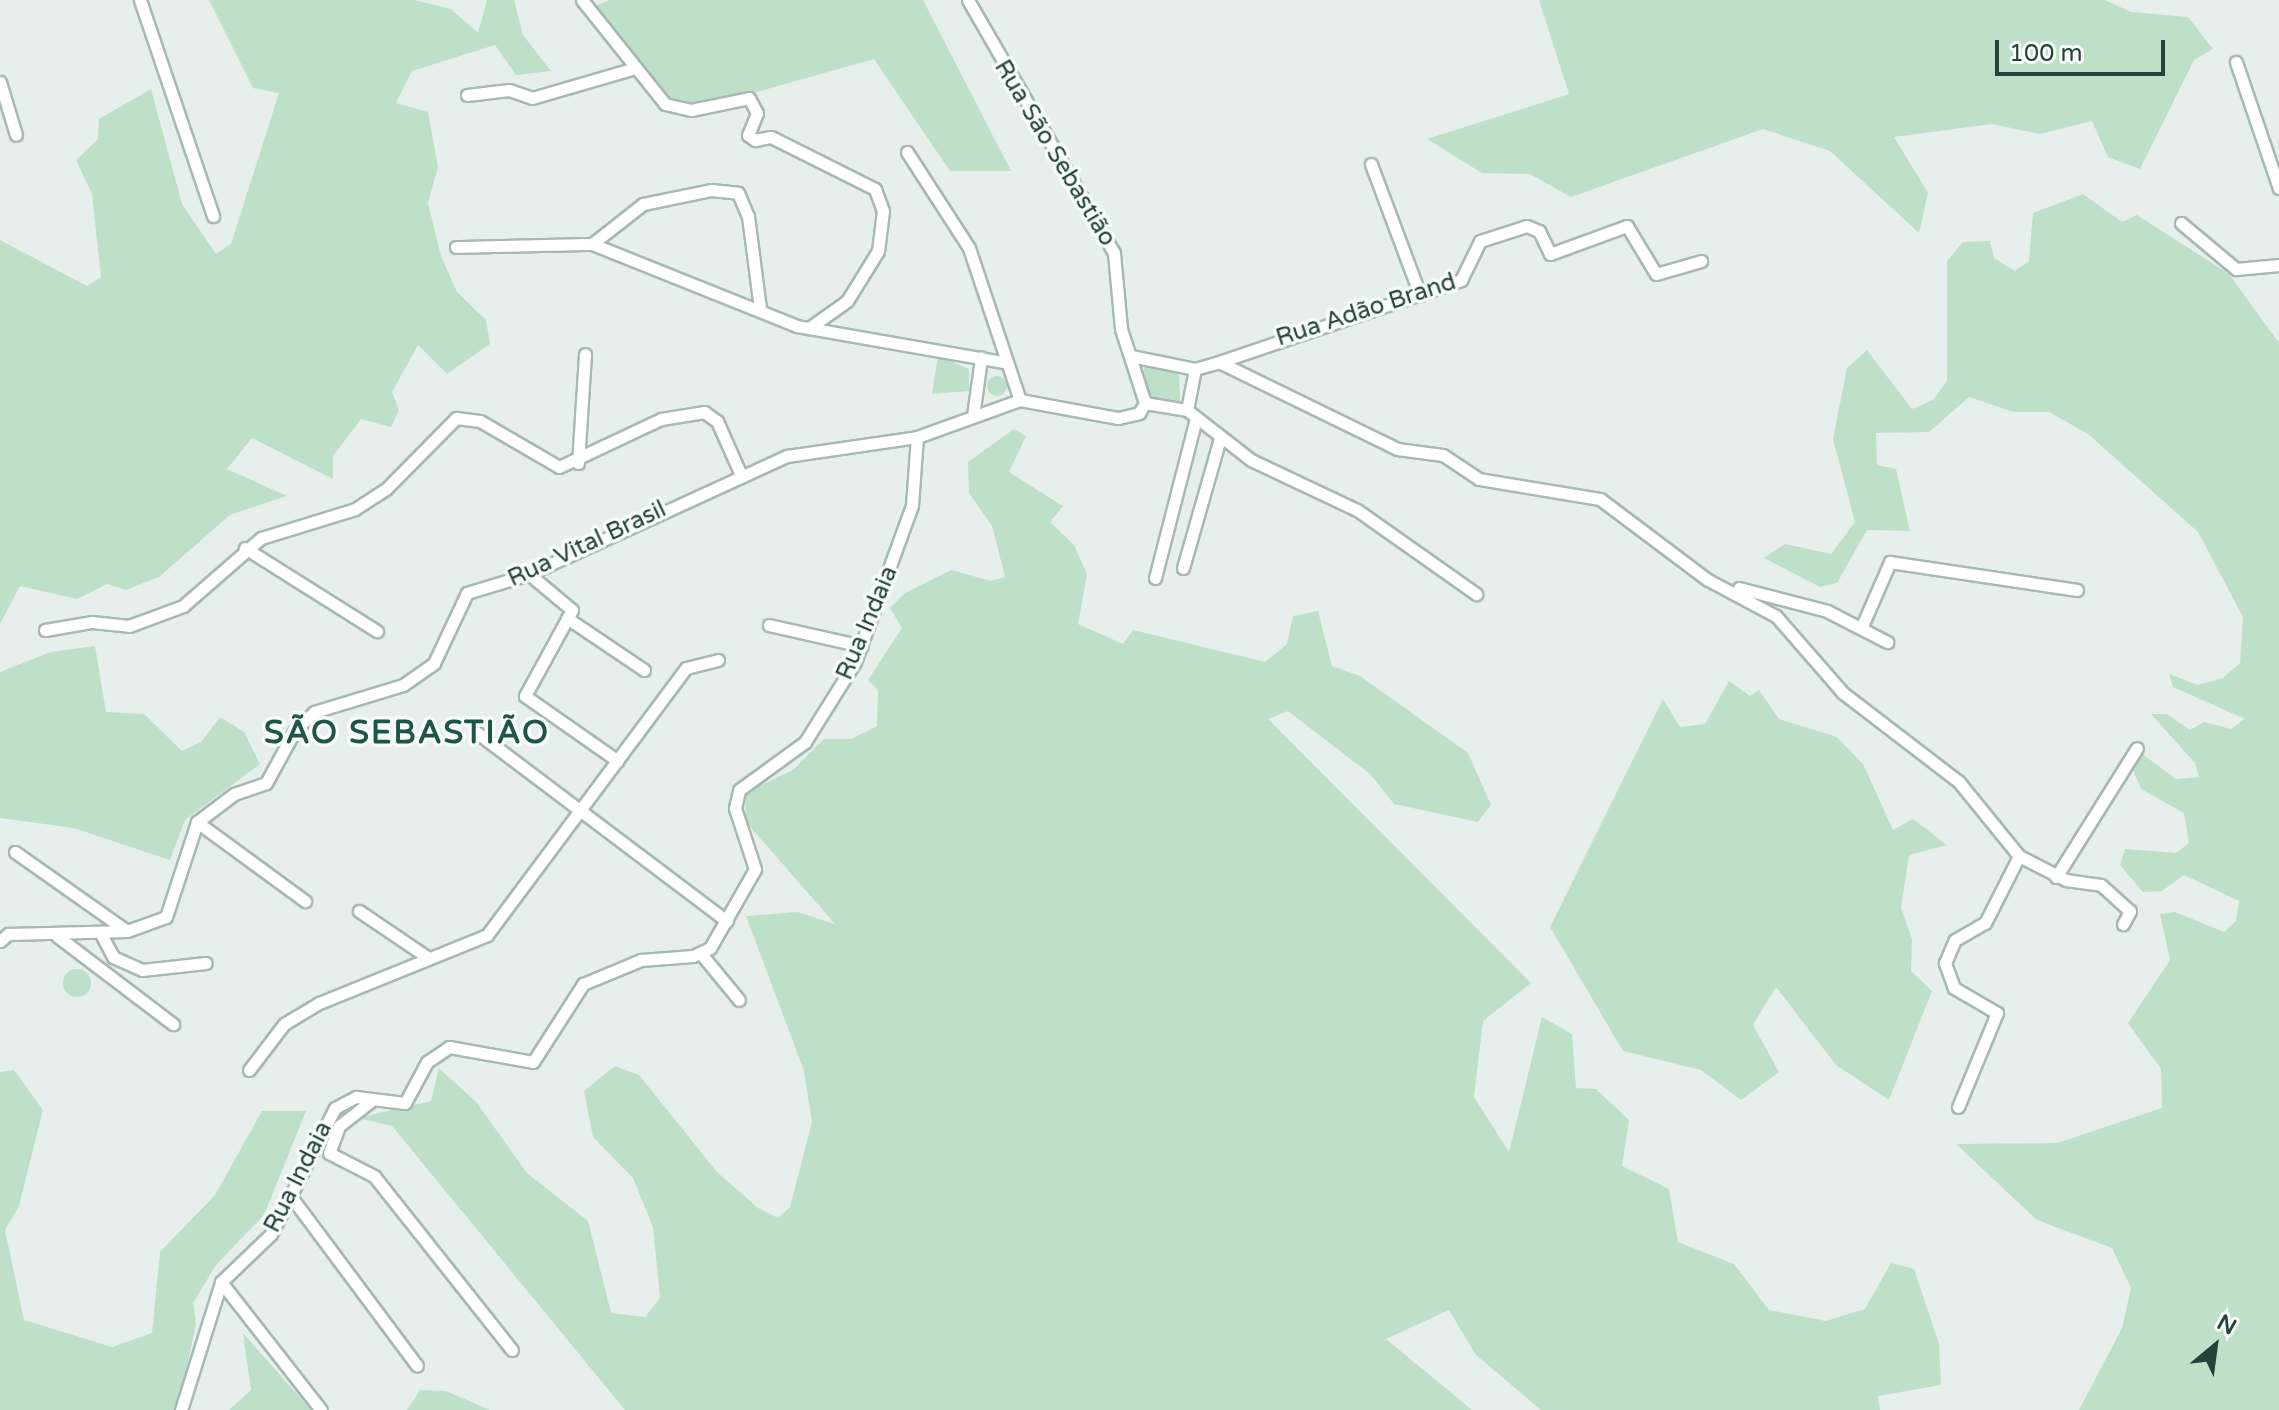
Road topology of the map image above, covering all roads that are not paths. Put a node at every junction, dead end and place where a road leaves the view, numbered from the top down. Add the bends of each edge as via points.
1 (140, 0) edge
2 (582, 0) edge
3 (968, 0) edge
4 (2236, 62) dead end
5 (632, 69) junction
6 (0, 82) edge
7 (467, 95) dead end
8 (16, 135) dead end
9 (907, 152) dead end
10 (1371, 164) dead end
11 (2279, 188) edge
12 (213, 216) dead end
13 (2181, 223) dead end
14 (592, 244) junction
15 (456, 247) dead end
16 (1701, 261) dead end
17 (2279, 265) edge
18 (1420, 295) junction
19 (760, 308) junction
20 (809, 328) junction
21 (585, 354) dead end
22 (1131, 356) junction
23 (981, 358) junction
24 (1004, 362) junction
25 (1219, 362) junction
26 (1195, 369) junction
27 (1020, 400) junction
28 (1145, 403) junction
29 (1191, 414) junction
30 (973, 416) junction
31 (917, 437) junction
32 (1220, 438) junction
33 (578, 463) junction
34 (740, 473) junction
35 (245, 548) junction
36 (1183, 568) dead end
37 (529, 574) junction
38 (1155, 578) dead end
39 (1727, 588) junction
40 (2077, 590) dead end
41 (1476, 594) dead end
42 (569, 614) junction
43 (769, 625) dead end
44 (1862, 626) junction
45 (45, 630) dead end
46 (377, 631) dead end
47 (1887, 642) dead end
48 (862, 646) junction
49 (718, 660) dead end
50 (644, 670) dead end
51 (476, 732) dead end
52 (2137, 748) dead end
53 (618, 761) junction
54 (583, 809) junction
55 (197, 822) junction
56 (15, 852) dead end
57 (2019, 856) junction
58 (2056, 877) junction
59 (305, 901) dead end
60 (359, 911) dead end
61 (727, 921) junction
62 (2123, 924) dead end
63 (127, 931) junction
64 (101, 934) junction
65 (57, 936) junction
66 (0, 941) edge
67 (702, 955) junction
68 (427, 957) junction
69 (206, 963) dead end
70 (739, 1000) dead end
71 (173, 1024) dead end
72 (249, 1070) dead end
73 (371, 1101) junction
74 (1958, 1107) dead end
75 (292, 1198) junction
76 (221, 1282) junction
77 (512, 1350) dead end
78 (417, 1366) dead end
79 (181, 1410) edge
80 (321, 1410) edge

1 - 12 street
2 - 5 street
3 - 22 street, Rua São Sebastião via 1114,253
4 - 11 street
5 - 7 street via 532,98 509,90
5 - 20 street via 678,109 749,98 757,113 748,135 755,140 771,137 875,189 883,211 878,251 847,301
6 - 8 street
9 - 24 street via 969,248
10 - 18 street
13 - 17 street via 2236,269
14 - 15 street
14 - 19 street
14 - 19 street via 643,204 711,190 738,193 748,216
16 - 18 street, Rua Adão Brand via 1656,274 1627,226 1550,254 1539,231 1527,226 1480,241 1466,277
18 - 25 street, Rua Adão Brand
19 - 20 street
20 - 23 street
21 - 33 street
22 - 26 street
22 - 28 street, Rua São Sebastião
23 - 24 street
23 - 30 street
24 - 27 street
25 - 26 street, Rua Adão Brand
25 - 39 street via 1397,449 1443,455 1479,479 1600,499
26 - 29 street
27 - 28 street via 1118,418 1139,413
27 - 30 street, Rua Vital Brasil
28 - 29 street
29 - 32 street
29 - 38 street
30 - 31 street, Rua Vital Brasil
31 - 34 street, Rua Vital Brasil via 812,451
31 - 48 street, Rua Indaia via 912,505
32 - 36 street
32 - 41 street via 1287,481 1357,510
33 - 34 street via 661,419 704,412 717,421
33 - 35 street via 549,465 480,421 456,418 386,489 355,509
34 - 37 street, Rua Vital Brasil
35 - 45 street via 169,613 129,626 92,622
35 - 46 street
37 - 42 street
37 - 55 street, Rua Vital Brasil via 467,593 434,663 403,685 314,712 295,730 266,783 234,794
39 - 44 street via 1792,599
39 - 57 street via 1776,616 1843,693 1959,782
40 - 44 street via 1890,562
42 - 50 street
42 - 53 street via 525,696
43 - 48 street
44 - 47 street
48 - 61 street, Rua Indaia via 805,742 739,790 735,808 755,862
49 - 53 street via 686,668
51 - 54 street
52 - 58 street
53 - 54 street
54 - 61 street
54 - 68 street via 487,935
55 - 59 street
55 - 63 street via 166,917
56 - 63 street
57 - 58 street
57 - 74 street via 1985,923 1955,940 1945,963 1954,988 1998,1016
58 - 62 street via 2101,885 2130,911
60 - 68 street
61 - 67 street, Rua Indaia
63 - 64 street
64 - 65 street
64 - 69 street via 113,957 142,970
65 - 66 street via 8,934
65 - 71 street
67 - 70 street
67 - 73 street, Rua Indaia via 641,960 583,984 533,1062 449,1047 427,1062 405,1103
68 - 72 street via 295,1016
73 - 75 street, Rua Indaia via 356,1097 335,1108
73 - 77 street via 339,1126 329,1153 374,1176
75 - 76 street, Rua Indaia via 264,1242
75 - 78 street
76 - 79 street, Rua Indaia
76 - 80 street

